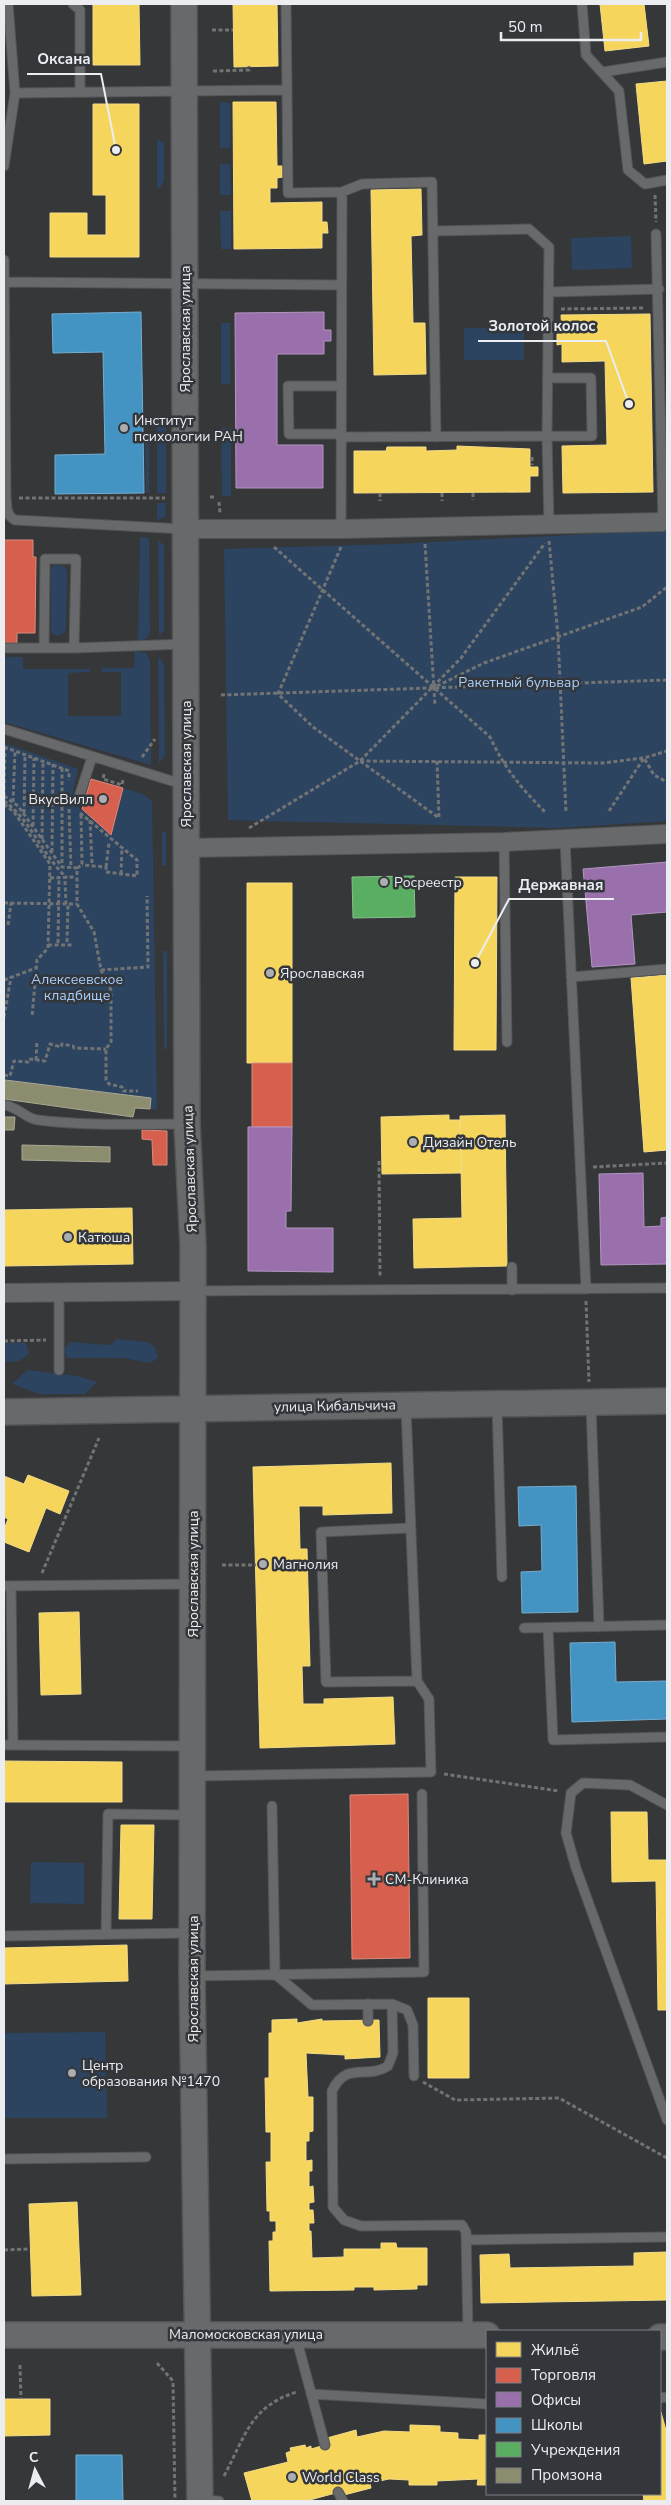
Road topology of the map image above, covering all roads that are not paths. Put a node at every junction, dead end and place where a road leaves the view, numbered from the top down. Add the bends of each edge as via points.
1 (8, 4) edge
2 (73, 4) edge
3 (184, 4) edge
4 (286, 4) edge
5 (582, 4) edge
6 (667, 62) edge
7 (603, 72) junction
8 (287, 90) junction
9 (80, 92) junction
10 (184, 92) junction
11 (15, 93) junction
12 (4, 166) edge
13 (667, 180) edge
14 (342, 192) junction
15 (434, 231) junction
16 (656, 234) road end
17 (4, 260) edge
18 (4, 282) edge
19 (185, 285) junction
20 (340, 286) junction
21 (658, 289) junction
22 (549, 292) junction
23 (663, 319) edge
24 (548, 378) junction
25 (340, 386) junction
26 (4, 400) edge
27 (340, 435) junction
28 (547, 436) junction
29 (436, 437) junction
30 (4, 453) edge
31 (665, 520) edge
32 (549, 525) junction
33 (186, 529) junction
34 (342, 535) junction
35 (186, 644) junction
36 (4, 648) edge
37 (44, 648) junction
38 (74, 648) junction
39 (4, 729) edge
40 (92, 757) junction
41 (186, 786) junction
42 (78, 800) dead end
43 (667, 834) edge
44 (565, 840) junction
45 (504, 842) junction
46 (186, 848) junction
47 (667, 970) edge
48 (571, 977) junction
49 (507, 1042) dead end
50 (4, 1105) edge
51 (188, 1124) junction
52 (512, 1267) dead end
53 (667, 1288) edge
54 (586, 1289) junction
55 (512, 1290) junction
56 (194, 1291) junction
57 (59, 1292) junction
58 (4, 1293) edge
59 (60, 1370) dead end
60 (667, 1401) edge
61 (591, 1402) junction
62 (497, 1404) junction
63 (406, 1405) junction
64 (193, 1408) junction
65 (4, 1412) edge
66 (410, 1528) junction
67 (502, 1577) dead end
68 (193, 1584) junction
69 (7, 1586) edge
70 (667, 1625) edge
71 (599, 1627) junction
72 (524, 1628) dead end
73 (548, 1628) junction
74 (417, 1681) junction
75 (667, 1737) edge
76 (9, 1745) edge
77 (193, 1746) junction
78 (193, 1776) junction
79 (422, 1794) dead end
80 (667, 1805) edge
81 (272, 1806) dead end
82 (193, 1815) junction
83 (192, 1933) junction
84 (106, 1934) junction
85 (4, 1936) edge
86 (274, 1974) junction
87 (192, 1976) junction
88 (368, 2004) junction
89 (392, 2004) junction
90 (368, 2020) dead end
91 (414, 2076) road end
92 (667, 2120) edge
93 (146, 2156) dead end
94 (4, 2159) edge
95 (667, 2237) edge
96 (466, 2240) junction
97 (4, 2326) edge
98 (4, 2334) edge
99 (197, 2334) junction
100 (295, 2334) junction
101 (478, 2335) edge
102 (310, 2391) junction
103 (486, 2404) edge
104 (325, 2445) dead end
105 (338, 2492) dead end
106 (207, 2501) edge
107 (343, 2501) edge

1 - 11 lane
2 - 9 lane via 80,10
3 - 10 street, Ярославская улица
4 - 8 lane
5 - 7 lane via 586,55
6 - 7 lane
7 - 13 lane via 619,91 628,170 645,184
8 - 10 lane
8 - 14 lane via 288,193
9 - 10 lane
9 - 11 lane
10 - 19 street, Ярославская улица
11 - 12 lane
14 - 15 lane via 362,184 432,182
14 - 20 lane
15 - 22 lane via 529,229 549,247
15 - 29 lane
16 - 21 lane
17 - 18 lane
18 - 19 lane
18 - 26 lane
19 - 20 lane
19 - 33 street, Ярославская улица
20 - 25 lane
21 - 22 lane
21 - 23 lane via 658,308
22 - 24 lane
23 - 31 lane
24 - 28 lane
24 - 28 lane via 592,378 592,436
25 - 27 lane
25 - 27 lane via 288,386 289,434
26 - 30 lane
27 - 29 lane
27 - 34 lane
28 - 29 lane
28 - 32 lane
30 - 33 lane via 7,511 16,520
31 - 32 street
32 - 34 street
33 - 34 street
33 - 35 street, Ярославская улица
35 - 38 lane
35 - 41 street, Ярославская улица
36 - 37 lane
37 - 38 lane
37 - 38 lane via 45,558 76,559
39 - 40 lane
40 - 41 lane
40 - 42 lane
41 - 46 street, Ярославская улица
43 - 44 street
44 - 45 street
44 - 48 lane
45 - 46 street
45 - 49 lane
46 - 51 street, Ярославская улица
47 - 48 lane
48 - 54 lane
50 - 51 lane via 36,1120
51 - 56 street, Ярославская улица
52 - 55 lane
53 - 54 lane
54 - 55 lane
55 - 56 lane
56 - 57 street
56 - 64 street, Ярославская улица
57 - 58 street
57 - 59 lane
60 - 61 street, улица Кибальчича
61 - 62 street, улица Кибальчича
61 - 71 lane
62 - 63 street, улица Кибальчича
62 - 67 lane
63 - 64 street, улица Кибальчича
63 - 66 lane
64 - 65 street, улица Кибальчича
64 - 68 street, Ярославская улица
66 - 74 lane
66 - 74 lane via 321,1532 326,1682
68 - 69 lane
68 - 77 street, Ярославская улица
69 - 76 lane
70 - 71 lane
71 - 73 lane
72 - 73 lane
73 - 75 lane via 553,1740
74 - 78 lane via 429,1699 431,1772
76 - 77 lane
77 - 78 street, Ярославская улица
78 - 82 street, Ярославская улица
79 - 86 lane via 424,1972
80 - 92 lane via 630,1785 583,1783 571,1793 566,1834
81 - 86 lane
82 - 83 street, Ярославская улица
82 - 84 lane via 108,1814
83 - 84 lane
83 - 87 street, Ярославская улица
84 - 85 lane
86 - 87 lane
86 - 88 lane via 312,2005
87 - 99 street, Ярославская улица
88 - 89 lane
88 - 90 lane
89 - 91 lane via 400,2005 412,2016
89 - 96 lane via 393,2054 388,2066 376,2071 350,2072 342,2076 332,2091 334,2207 344,2220 361,2226 462,2225
93 - 94 lane
95 - 96 lane
96 - 101 lane
97 - 98 lane
98 - 99 street, Маломосковская улица
99 - 100 street, Маломосковская улица
99 - 106 street, Ярославская улица
100 - 101 street, Маломосковская улица
100 - 102 lane
102 - 103 lane
102 - 104 lane
105 - 107 lane

